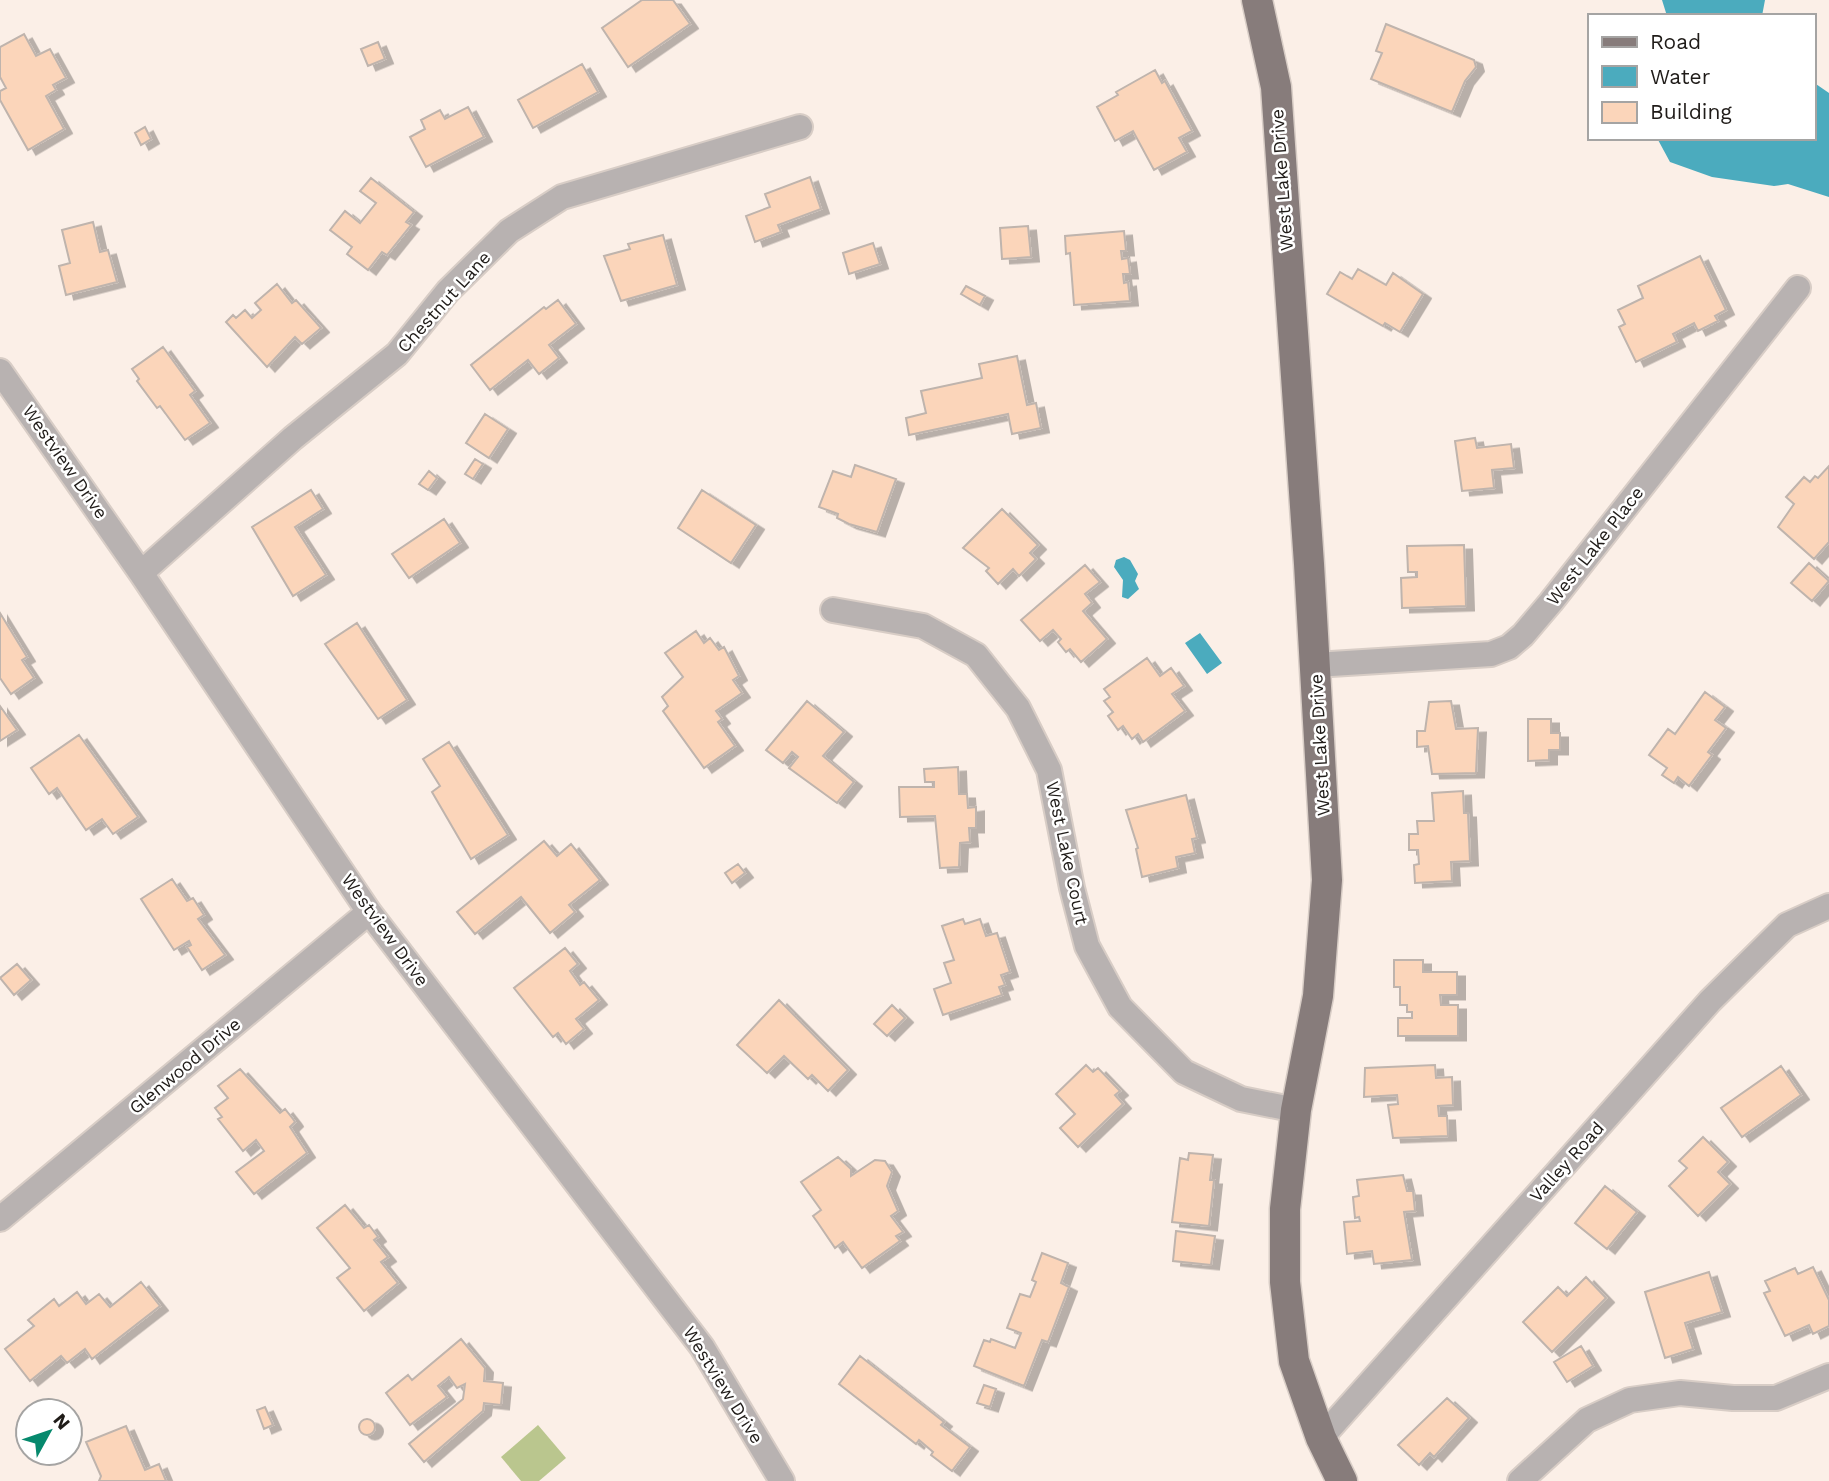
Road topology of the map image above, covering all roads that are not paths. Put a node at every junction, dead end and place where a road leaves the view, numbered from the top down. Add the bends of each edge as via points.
1 (1257, 0) edge
2 (800, 127) dead end
3 (1798, 288) dead end
4 (0, 371) edge
5 (141, 572) junction
6 (833, 610) dead end
7 (1315, 666) junction
8 (1829, 906) edge
9 (369, 912) junction
10 (1296, 1110) junction
11 (0, 1219) edge
12 (1829, 1376) edge
13 (1321, 1438) junction
14 (782, 1481) edge
15 (1342, 1481) edge
16 (1520, 1481) edge

1 - 7 main road, West Lake Drive via 1276,87
2 - 5 street, Chestnut Lane via 562,197 509,231 449,291 397,354
3 - 7 street, West Lake Place via 1551,602 1509,647 1491,654
4 - 5 street, Westview Drive
5 - 9 street, Westview Drive
6 - 10 street, West Lake Court via 923,626 976,655 1018,708 1049,770 1087,946 1120,1007 1184,1072 1241,1099
7 - 10 main road, West Lake Drive via 1327,880 1318,996
8 - 13 street, Valley Road via 1787,925 1710,1001
9 - 11 street, Glenwood Drive
9 - 14 street, Westview Drive via 702,1347
10 - 13 main road, West Lake Drive via 1285,1209 1285,1282 1294,1361
12 - 16 street via 1776,1398 1680,1393 1630,1399 1587,1420
13 - 15 main road, West Lake Drive

